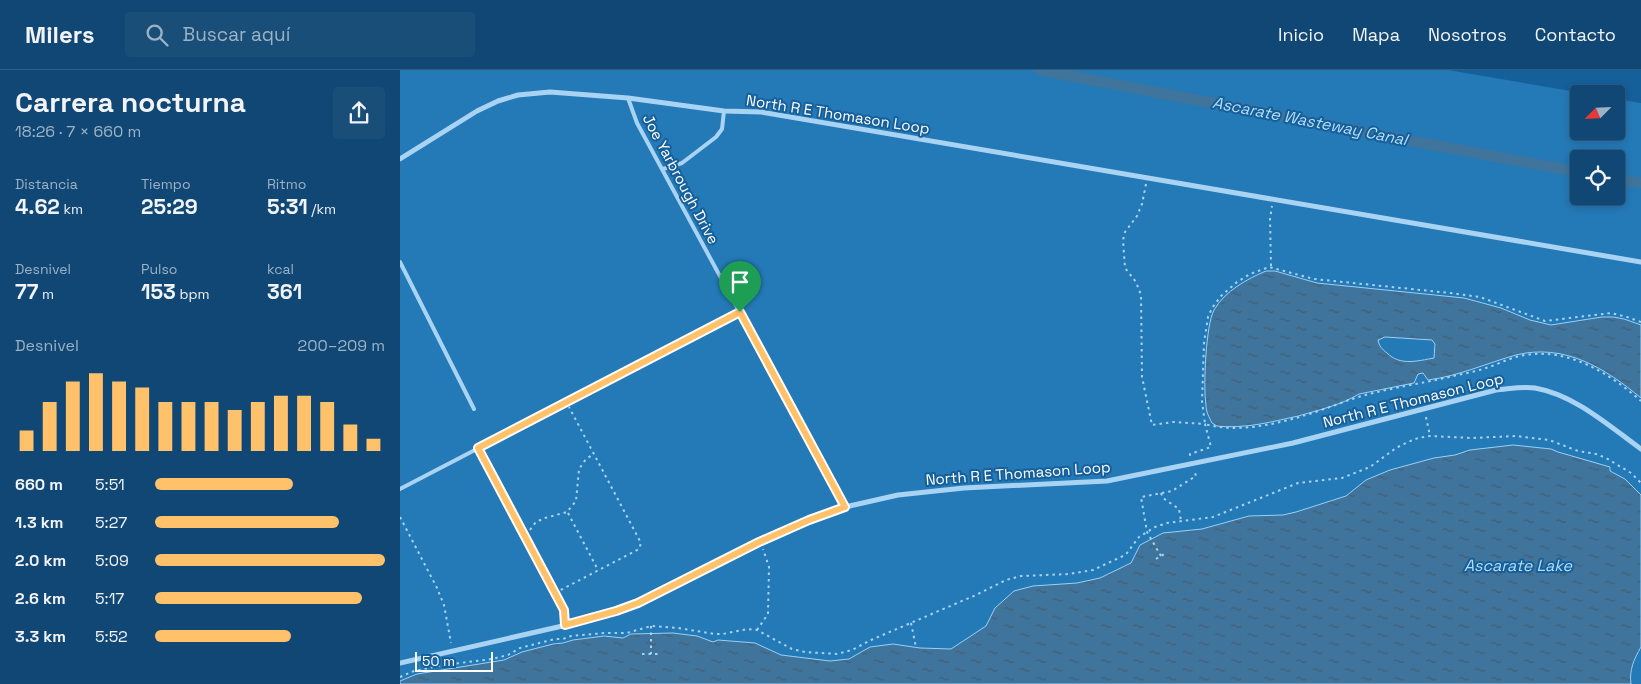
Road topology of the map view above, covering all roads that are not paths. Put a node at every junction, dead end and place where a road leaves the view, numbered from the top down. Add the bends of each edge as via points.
1 (628, 98) junction
2 (724, 111) junction
3 (400, 159) edge
4 (663, 169) junction
5 (400, 262) edge
6 (1641, 262) edge
7 (740, 312) junction
8 (474, 409) dead end
9 (1641, 449) edge
10 (400, 489) edge
11 (845, 507) junction
12 (400, 663) edge

1 - 2 street, North R E Thomason Loop
1 - 3 street, North R E Thomason Loop via 550,92 518,95 477,112
1 - 4 lane, Joe Yarbrough Drive via 637,123
2 - 4 lane via 722,129 716,137 682,163
2 - 6 street, North R E Thomason Loop via 761,112
4 - 7 lane, Joe Yarbrough Drive
5 - 8 lane
7 - 10 lane
7 - 11 lane, Joe Yarbrough Drive
9 - 11 street, North R E Thomason Loop via 1567,399 1547,391 1516,388 1496,390 1293,443 1107,481 964,488 898,496
11 - 12 street, North R E Thomason Loop via 759,542 616,611

